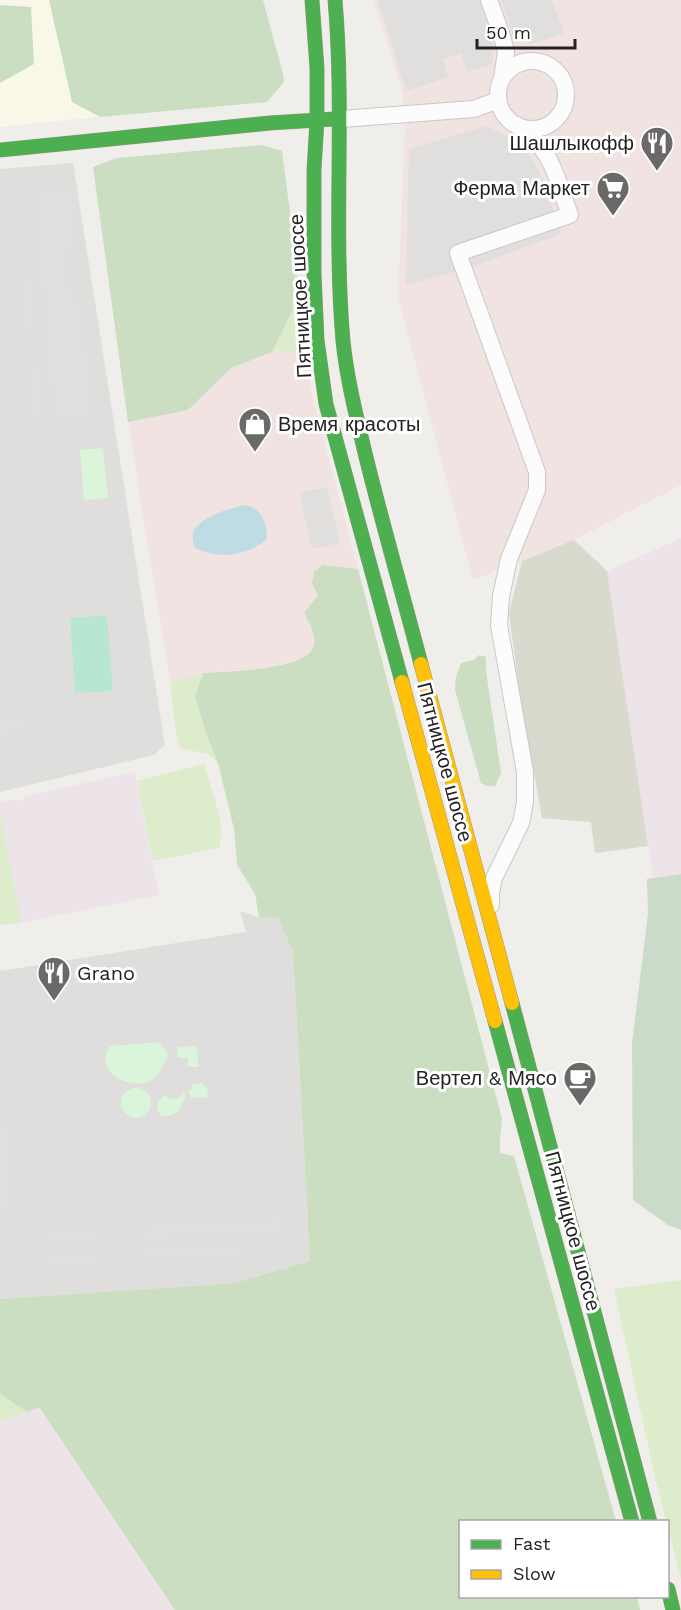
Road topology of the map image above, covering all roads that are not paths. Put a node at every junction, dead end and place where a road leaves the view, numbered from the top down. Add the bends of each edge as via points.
1 (312, 0) edge
2 (335, 0) edge
3 (489, 0) edge
4 (502, 36) junction
5 (538, 62) junction
6 (502, 78) junction
7 (498, 100) junction
8 (563, 109) junction
9 (341, 119) junction
10 (317, 120) junction
11 (517, 125) junction
12 (0, 150) edge
13 (551, 161) junction
14 (499, 956) junction
15 (632, 1520) edge
16 (650, 1520) edge
17 (669, 1593) edge
18 (673, 1610) edge

1 - 10 main road, Пятницкое шоссе
2 - 9 main road, Пятницкое шоссе
3 - 4 street
4 - 5 street
4 - 6 street via 506,52
5 - 6 street via 519,63
5 - 8 street via 560,76 565,86
6 - 7 street
7 - 9 street via 474,109
7 - 11 street via 508,119
8 - 11 street via 548,125
8 - 13 street via 552,143
9 - 10 main road
9 - 14 main road, Пятницкое шоссе via 338,238 347,375
10 - 12 main road
10 - 15 main road, Пятницкое шоссе via 314,273 317,340 326,404
11 - 13 street
13 - 14 street via 570,216 458,253 537,472 537,489 509,559 501,596 499,625 525,772 525,802 521,823 491,892
14 - 16 main road, Пятницкое шоссе
17 - 18 main road

